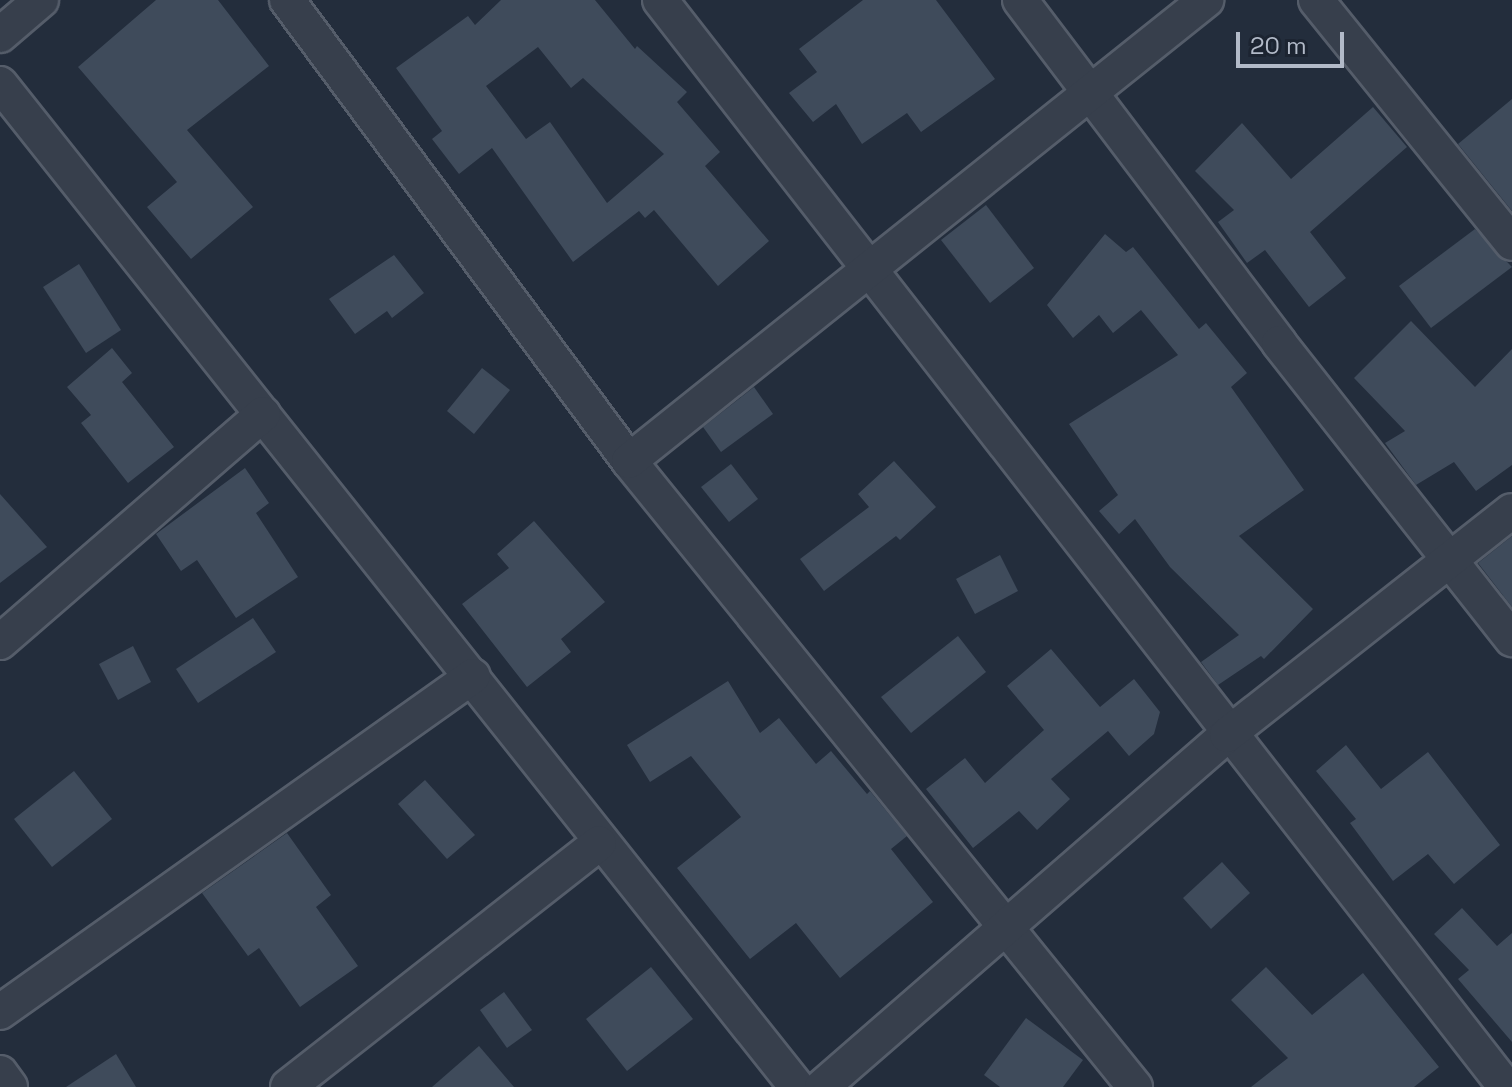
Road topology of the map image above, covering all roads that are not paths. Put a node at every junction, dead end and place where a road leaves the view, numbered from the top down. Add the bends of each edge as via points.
1 (41, 0) edge
2 (287, 0) edge
3 (660, 0) edge
4 (1020, 0) edge
5 (1206, 0) edge
6 (1316, 0) edge
7 (0, 35) edge
8 (0, 84) edge
9 (1094, 92) junction
10 (1512, 243) edge
11 (867, 270) junction
12 (263, 414) junction
13 (629, 461) junction
14 (1512, 511) edge
15 (1450, 562) junction
16 (1512, 639) edge
17 (0, 642) edge
18 (473, 676) junction
19 (1227, 735) junction
20 (599, 843) junction
21 (1006, 925) junction
22 (0, 1012) edge
23 (0, 1073) edge
24 (10, 1087) edge
25 (288, 1087) edge
26 (797, 1087) edge
27 (822, 1087) edge
28 (1135, 1087) edge
29 (1506, 1087) edge

1 - 7 street
2 - 13 street
3 - 11 street
4 - 9 street
5 - 9 street
6 - 10 street
8 - 12 street
9 - 11 street
9 - 15 street
11 - 13 street
11 - 19 street
12 - 17 street
12 - 18 street
13 - 21 street
14 - 15 street
15 - 16 street
15 - 19 street
18 - 20 street
18 - 22 street
19 - 21 street
19 - 29 street
20 - 25 street
20 - 26 street
21 - 27 street
21 - 28 street
23 - 24 street

